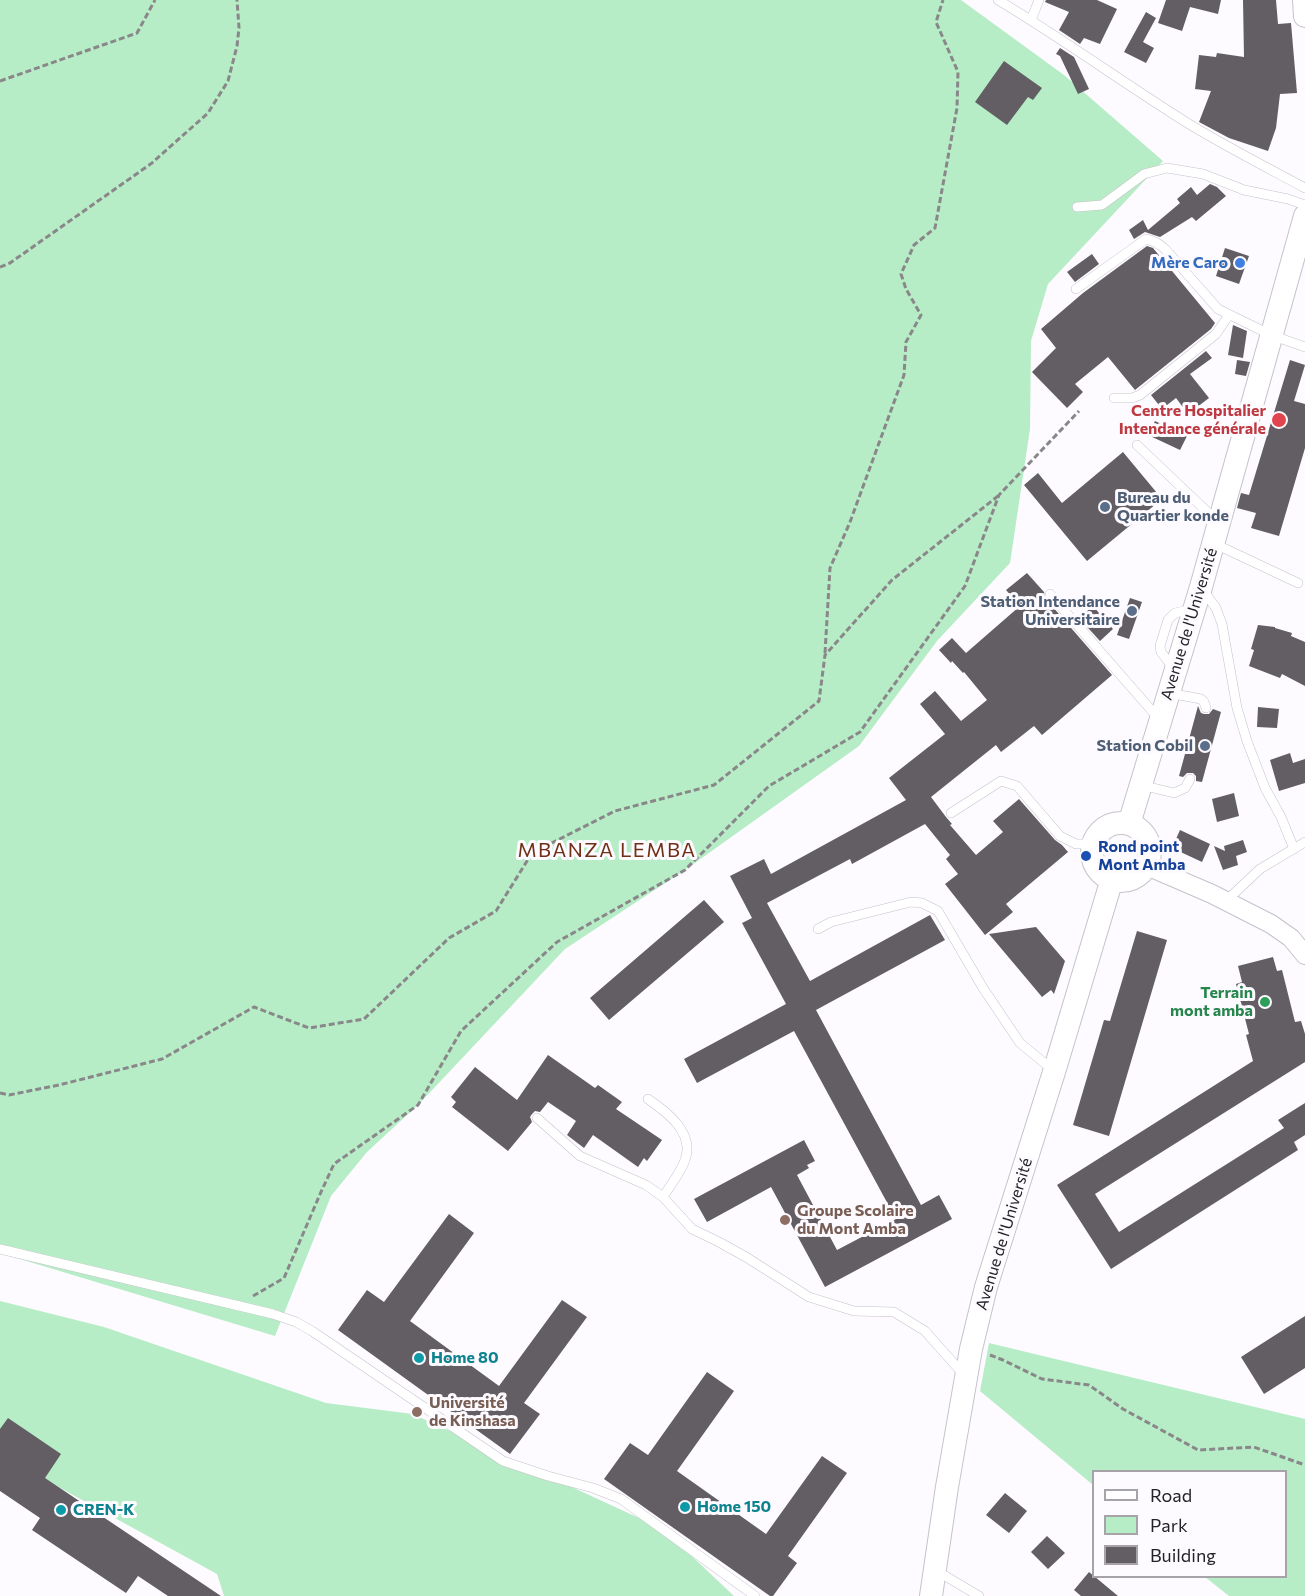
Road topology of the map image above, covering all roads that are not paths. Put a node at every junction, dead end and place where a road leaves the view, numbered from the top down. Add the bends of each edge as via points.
1 (998, 0) edge
2 (1039, 0) edge
3 (1304, 0) edge
4 (1305, 16) edge
5 (1031, 20) junction
6 (1305, 188) edge
7 (1305, 205) edge
8 (1077, 207) dead end
9 (1305, 216) edge
10 (1076, 289) dead end
11 (1229, 315) junction
12 (1272, 335) junction
13 (1305, 347) edge
14 (1114, 398) dead end
15 (1137, 445) dead end
16 (1216, 533) junction
17 (1298, 583) dead end
18 (1050, 594) dead end
19 (1198, 598) junction
20 (1169, 693) junction
21 (1206, 708) dead end
22 (1160, 720) junction
23 (1190, 779) dead end
24 (1141, 785) junction
25 (951, 813) dead end
26 (1128, 824) junction
27 (1305, 842) edge
28 (1094, 844) junction
29 (1294, 849) junction
30 (1146, 866) junction
31 (1112, 879) junction
32 (1226, 902) junction
33 (818, 929) dead end
34 (1305, 955) edge
35 (1054, 1072) junction
36 (648, 1099) dead end
37 (537, 1118) dead end
38 (663, 1197) junction
39 (0, 1249) edge
40 (966, 1378) junction
41 (935, 1569) junction
42 (755, 1596) edge
43 (931, 1596) edge
44 (979, 1596) edge

1 - 5 lane
2 - 5 lane
3 - 4 street
5 - 6 lane via 1189,123
7 - 8 lane via 1244,190 1203,174 1167,168 1144,174 1102,205
9 - 12 street, Avenue de l'Université
10 - 11 lane via 1146,239 1159,243 1210,301
11 - 12 lane
11 - 14 lane via 1216,334 1157,383 1132,398
12 - 13 lane
12 - 16 street, Avenue de l'Université
15 - 16 lane
16 - 17 lane
16 - 19 street, Avenue de l'Université
18 - 22 lane
19 - 20 street, Avenue de l'Université
19 - 29 lane via 1216,608 1247,741
20 - 21 lane via 1202,699
20 - 22 street, Avenue de l'Université
22 - 24 street, Avenue de l'Université
23 - 24 lane via 1185,788 1174,793
24 - 26 street, Avenue de l'Université
25 - 28 lane via 1001,781 1017,786 1060,836 1076,844
26 - 28 street via 1104,828
26 - 30 street via 1148,840
27 - 29 lane
28 - 31 street via 1094,862 1101,873
29 - 32 lane via 1260,869
30 - 31 street via 1125,881
30 - 32 street
31 - 35 street, Avenue de l'Université
32 - 34 street via 1271,924 1291,938
33 - 35 lane via 831,922 911,902 938,911 1020,1043
35 - 40 street, Avenue de l'Université via 986,1287
36 - 38 lane via 675,1122 687,1140 686,1159
37 - 38 lane via 580,1156 646,1185
38 - 40 lane via 692,1229 809,1297 854,1311 894,1312 925,1331
39 - 42 lane via 296,1322 503,1461 621,1499
40 - 41 street, Avenue de l'Université
41 - 43 street, Avenue de l'Université
41 - 44 lane

